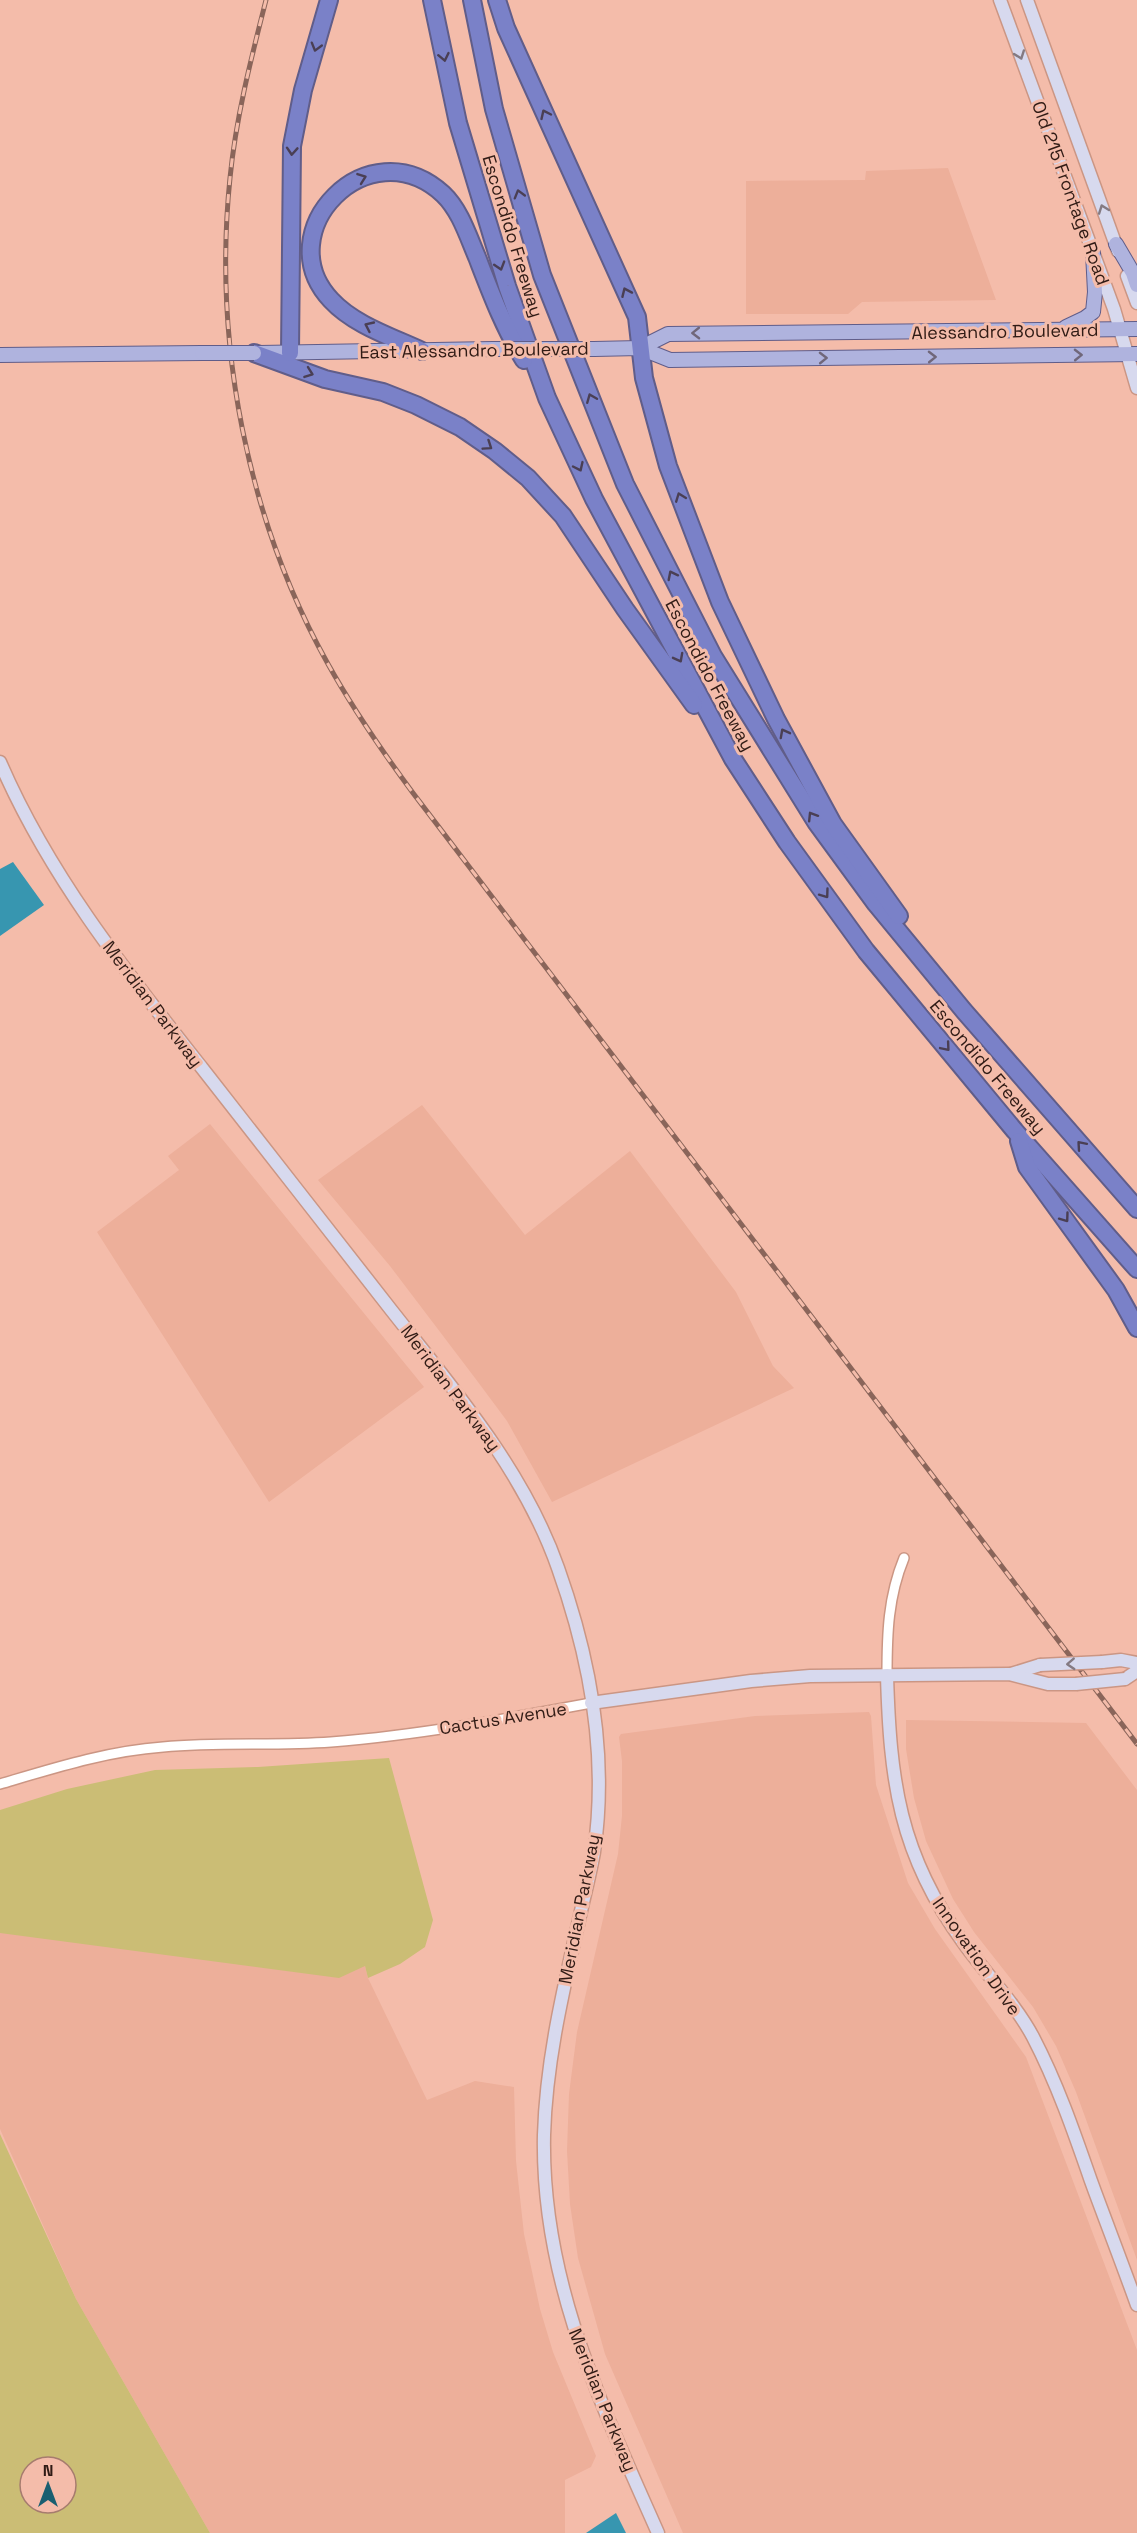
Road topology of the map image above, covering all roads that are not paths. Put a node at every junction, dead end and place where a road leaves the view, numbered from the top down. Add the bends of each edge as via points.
1 (329, 0) edge
2 (432, 0) edge
3 (472, 0) edge
4 (497, 0) edge
5 (1000, 0) edge
6 (1027, 0) edge
7 (1116, 244) junction
8 (1093, 253) junction
9 (1137, 285) edge
10 (1137, 303) edge
11 (1137, 329) edge
12 (1060, 330) junction
13 (1121, 330) junction
14 (873, 332) joint
15 (640, 348) junction
16 (422, 351) junction
17 (254, 353) junction
18 (290, 353) junction
19 (1132, 354) edge
20 (0, 355) edge
21 (874, 357) joint
22 (1137, 388) edge
23 (548, 398) junction
24 (733, 759) junction
25 (0, 762) edge
26 (964, 1011) junction
27 (1015, 1131) junction
28 (1137, 1208) edge
29 (1137, 1269) edge
30 (1137, 1328) edge
31 (904, 1558) dead end
32 (1137, 1663) edge
33 (1137, 1671) edge
34 (1010, 1674) junction
35 (886, 1676) junction
36 (591, 1703) junction
37 (0, 1784) edge
38 (1137, 2304) edge
39 (658, 2533) edge

1 -> 18 highway via 303,90 292,146
2 -> 23 highway, Escondido Freeway via 458,123 507,286
26 -> 3 highway, Escondido Freeway via 876,904 816,822 713,656 625,484 542,274 494,109
15 -> 4 highway via 637,317 506,28
5 -> 8 main road, Old 215 Frontage Road
7 -> 6 main road, Old 215 Frontage Road
7 - 9 main road
7 - 10 main road, Old 215 Frontage Road
8 - 12 main road via 1093,312
8 - 13 main road, Old 215 Frontage Road
11 - 13 main road, Alessandro Boulevard
12 - 13 main road, Alessandro Boulevard
12 - 14 main road, Alessandro Boulevard
13 - 19 main road, Old 215 Frontage Road
14 -> 15 main road, East Alessandro Boulevard via 668,334
15 - 16 main road, East Alessandro Boulevard, bridge
15 -> 21 main road, East Alessandro Boulevard via 670,360
26 -> 15 highway via 833,824 776,719 720,602 668,466 644,378
16 - 18 main road, East Alessandro Boulevard
16 -> 23 highway via 353,319 329,299 316,274 314,233 326,204 354,181 376,173 414,176 430,184 453,205 509,336
17 - 18 main road
17 - 20 main road, bridge
17 -> 24 highway via 325,379 382,392 416,405 460,427 528,478 564,516 624,609
21 -> 19 main road, Alessandro Boulevard
19 - 22 main road, Old 215 Frontage Road
23 -> 24 highway, Escondido Freeway via 594,499
24 -> 27 highway, Escondido Freeway via 866,951
25 - 36 main road, Meridian Parkway via 38,842 127,972 477,1418 503,1458 558,1566 575,1621
28 -> 26 highway, Escondido Freeway
27 - 29 highway, Escondido Freeway
27 -> 30 highway via 1027,1167 1112,1283
31 - 35 street, Innovation Drive via 891,1593
32 -> 34 main road, Cactus Avenue, bridge via 1121,1660 1040,1665
33 - 34 main road, Cactus Avenue, bridge via 1125,1679 1048,1684
34 - 35 main road, Cactus Avenue
35 - 36 main road, Cactus Avenue via 751,1681
35 - 38 main road, Innovation Drive via 890,1756 909,1842 936,1902 1031,2033 1050,2071
36 - 37 street, Cactus Avenue via 495,1721 342,1741 134,1750 78,1760
36 - 39 main road, Meridian Parkway via 598,1759 595,1843 547,2078 547,2205 559,2277 576,2337 597,2395

